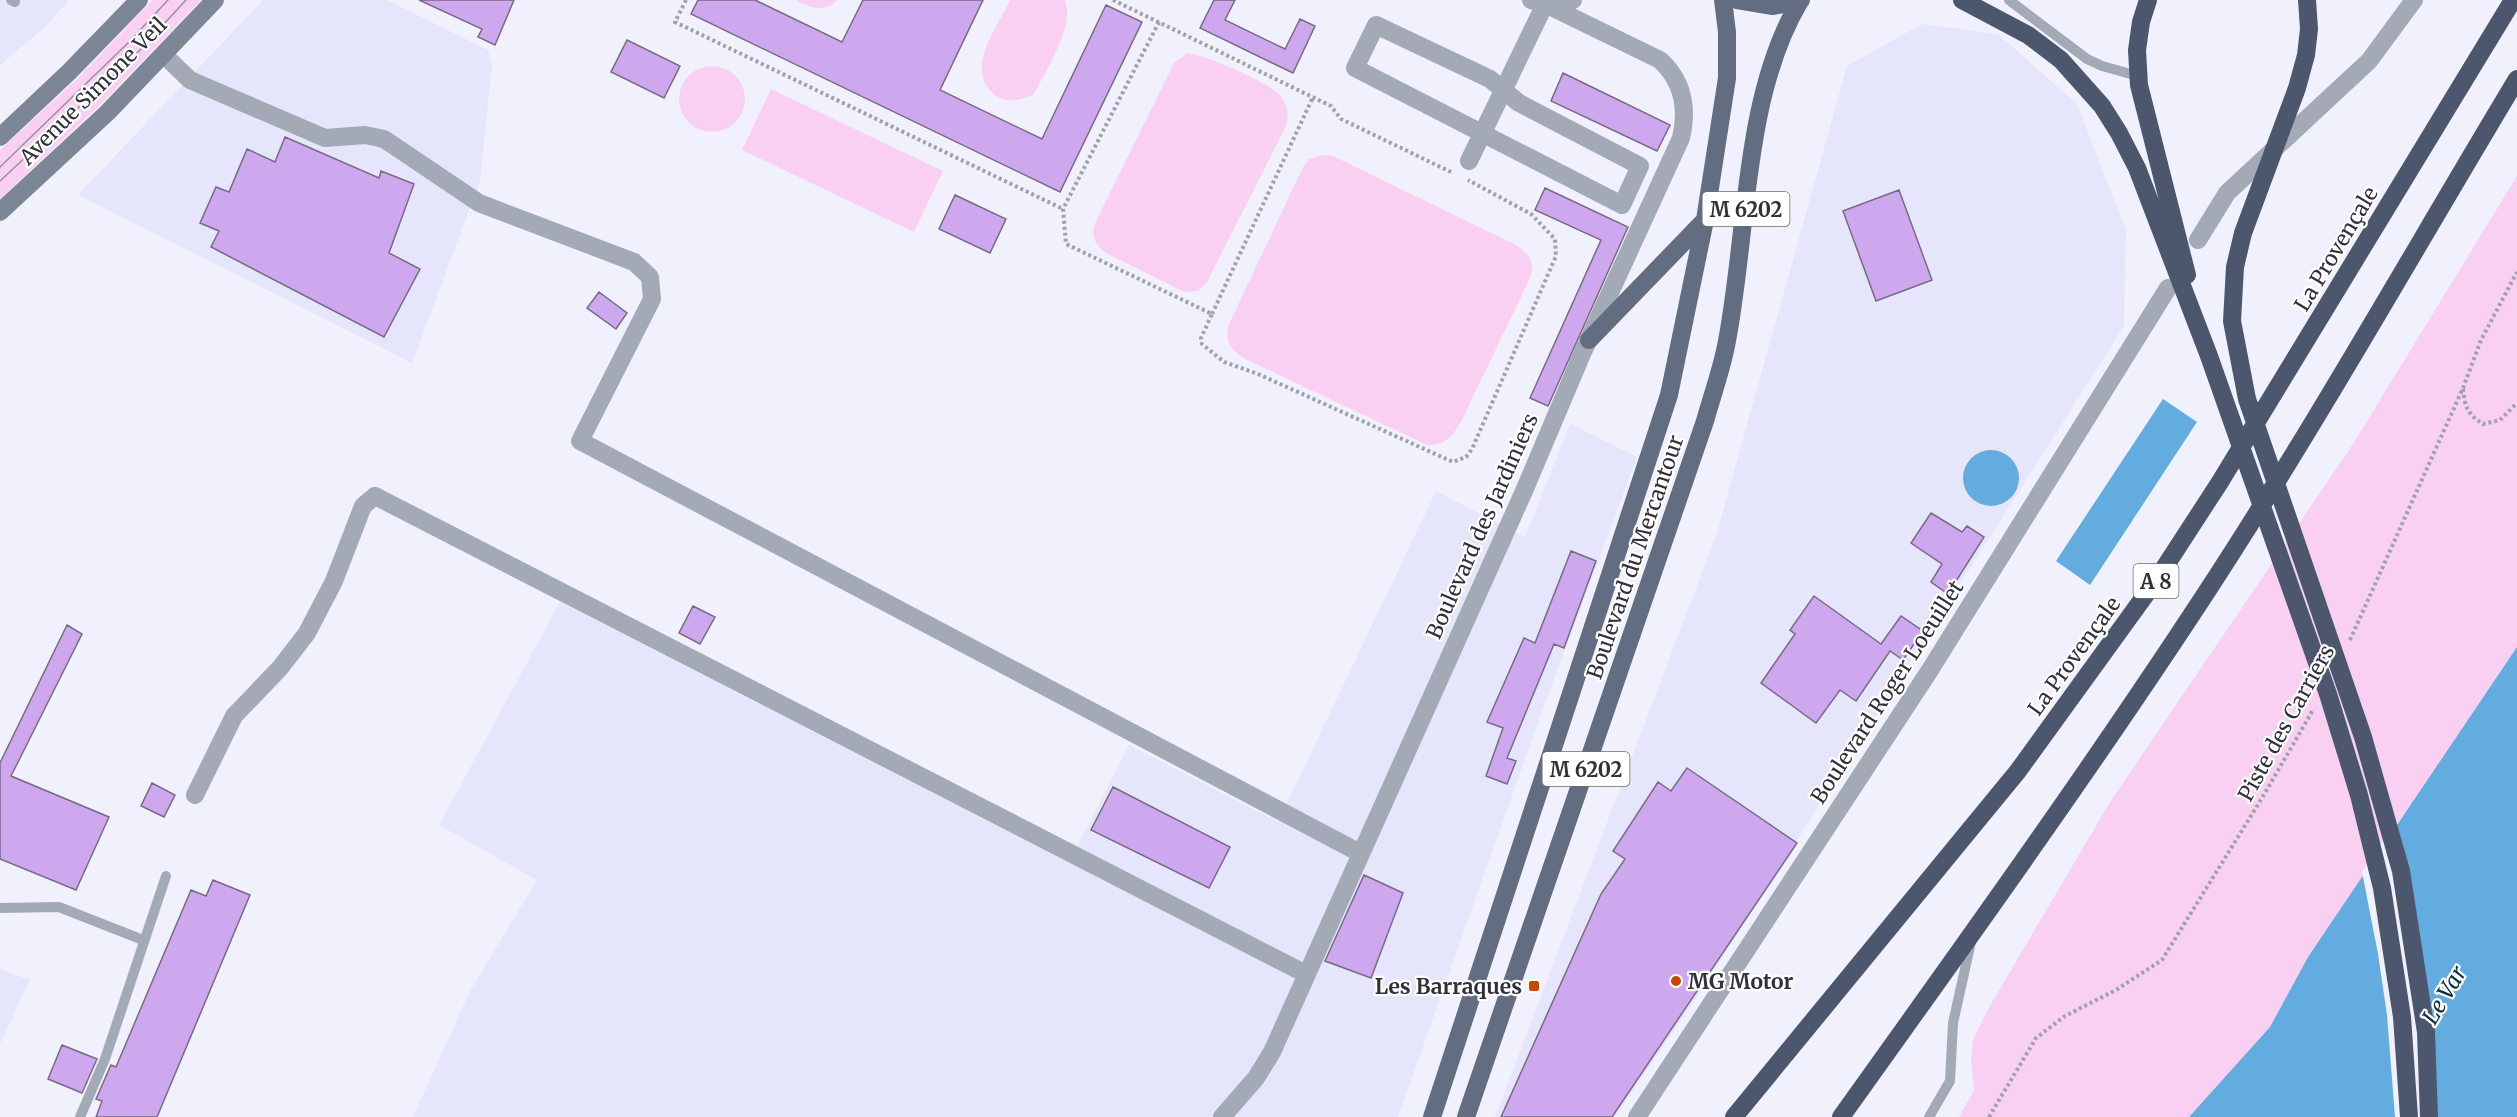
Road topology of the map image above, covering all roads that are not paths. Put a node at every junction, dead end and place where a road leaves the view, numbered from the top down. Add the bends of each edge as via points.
1 (139, 0) edge
2 (215, 0) edge
3 (1573, 0) edge
4 (1723, 0) edge
5 (1737, 0) edge
6 (1801, 0) edge
7 (1962, 0) edge
8 (2009, 0) edge
9 (2148, 0) edge
10 (2307, 0) edge
11 (2414, 0) edge
12 (2513, 0) edge
13 (1542, 1) edge
14 (164, 55) junction
15 (2138, 75) junction
16 (2517, 79) edge
17 (1504, 88) junction
18 (1483, 132) junction
19 (0, 137) edge
20 (1469, 161) dead end
21 (0, 212) edge
22 (1705, 220) junction
23 (2198, 240) dead end
24 (2168, 288) dead end
25 (1588, 340) junction
26 (2209, 356) junction
27 (195, 795) dead end
28 (1360, 853) junction
29 (166, 876) dead end
30 (0, 908) edge
31 (1973, 933) junction
32 (143, 940) junction
33 (1306, 974) junction
34 (80, 1117) edge
35 (1222, 1117) edge
36 (1432, 1117) edge
37 (1466, 1117) edge
38 (1637, 1117) edge
39 (1734, 1117) edge
40 (1841, 1117) edge
41 (1929, 1117) edge
42 (2409, 1117) edge
43 (2429, 1117) edge

1 - 19 main road, Avenue Simone Veil
2 - 14 main road, Avenue Simone Veil
3 - 13 street
4 - 22 main road, Boulevard du Mercantour / M 6202 via 1727,78
5 - 6 main road via 1773,6
6 - 37 main road, Boulevard du Mercantour / M 6202 via 1788,20 1773,59 1760,112 1726,347 1705,421
7 - 26 highway via 1994,15 2061,60 2102,106 2137,168
8 - 15 lane via 2087,59
9 - 15 highway via 2140,22
10 - 43 highway via 2306,55 2242,233 2235,267 2232,321 2247,399 2363,737 2401,871 2426,1032
11 - 23 street via 2369,62 2228,193
12 - 39 highway, La Provençale / A 8 via 2157,579 2018,771
13 - 17 street
13 - 25 street, Boulevard des Jardiniers via 1660,60 1671,69 1684,102 1686,120 1681,138
14 - 21 main road, Avenue Simone Veil
14 - 28 street via 190,80 325,138 365,135 384,140 479,203 634,262 650,277 652,298 580,441
15 - 26 highway via 2155,156
16 - 31 highway, A 8 via 2206,593
17 - 18 street
17 - 18 street via 1376,25 1355,68
17 - 18 street via 1519,103 1640,166 1622,205
18 - 20 street
22 - 25 main road
22 - 36 main road, Boulevard du Mercantour / M 6202 via 1669,395
24 - 38 street, Boulevard Roger Loeuillet via 1930,670
25 - 28 street, Boulevard des Jardiniers
26 - 42 highway via 2360,795 2382,888 2402,1017
27 - 33 street via 234,716 307,633 334,580 363,506 375,496
28 - 33 street, Boulevard des Jardiniers
29 - 32 lane
30 - 32 lane via 59,907
31 - 40 highway, A 8
31 - 41 lane via 1953,1023 1950,1081
32 - 34 lane via 105,1059
33 - 35 street, Boulevard des Jardiniers via 1272,1052 1256,1078

